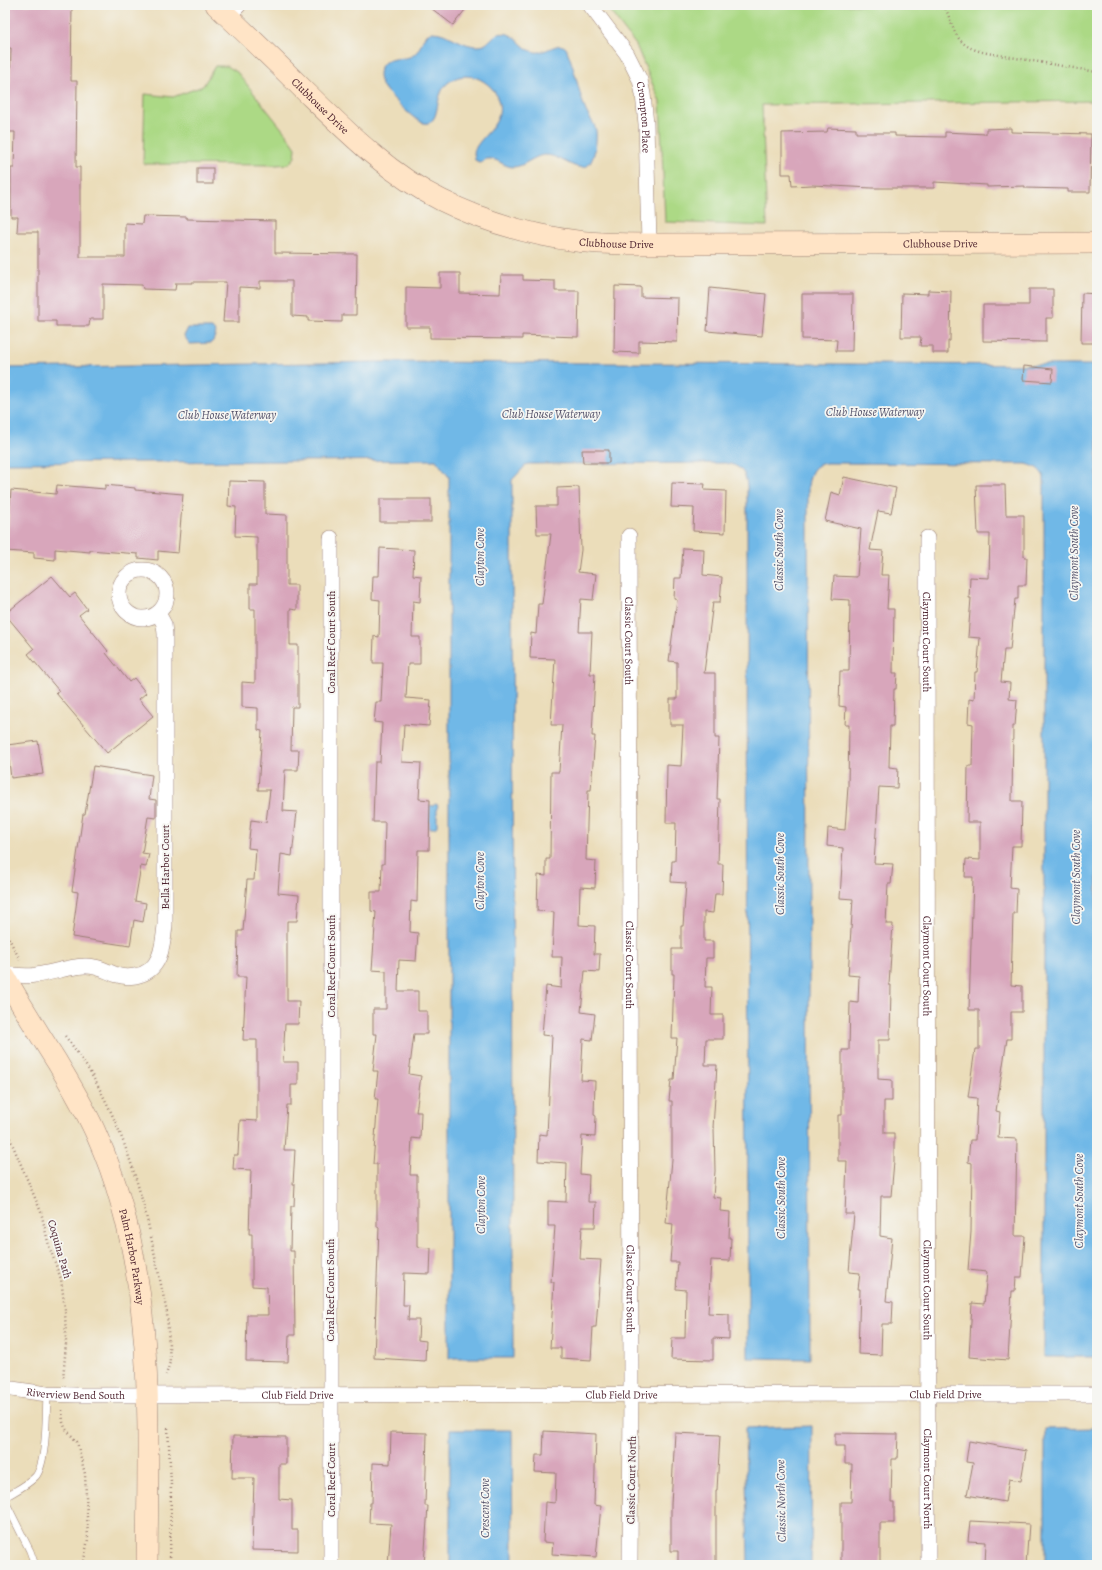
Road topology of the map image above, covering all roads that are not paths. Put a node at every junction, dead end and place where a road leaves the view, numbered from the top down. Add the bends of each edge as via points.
1 (590, 5) edge
2 (228, 9) edge
3 (1097, 243) edge
4 (649, 244) junction
5 (629, 536) dead end
6 (331, 538) dead end
7 (927, 538) dead end
8 (158, 613) dead end
9 (5, 974) edge
10 (5, 977) edge
11 (5, 1388) edge
12 (47, 1394) junction
13 (330, 1394) junction
14 (631, 1394) junction
15 (928, 1394) junction
16 (1097, 1394) edge
17 (147, 1395) junction
18 (5, 1497) edge
19 (5, 1501) edge
20 (35, 1565) edge
21 (148, 1565) edge
22 (331, 1565) edge
23 (630, 1565) edge
24 (928, 1565) edge

1 - 4 street, Crompton Place via 627,54 638,75 643,94
2 - 4 street, Clubhouse Drive via 347,132 392,169 442,201 505,225 553,237 578,241
3 - 4 street, Clubhouse Drive
5 - 14 street, Classic Court South
6 - 13 street, Coral Reef Court South
7 - 15 street, Claymont Court South
8 - 9 street, Bella Harbor Court via 164,624 165,634 165,925 160,955 152,968 137,975 122,976 87,966 35,976
10 - 17 street, Palm Harbor Parkway via 88,1116 109,1168 125,1220 137,1277 142,1307
11 - 12 street, Riverview Bend South
12 - 17 street, Riverview Bend South
12 - 18 lane via 41,1466 32,1480
13 - 14 street, Club Field Drive
13 - 17 street, Club Field Drive
13 - 22 street, Coral Reef Court
14 - 15 street, Club Field Drive
14 - 23 street, Classic Court North
15 - 16 street, Club Field Drive
15 - 24 street, Claymont Court North
17 - 21 street, Palm Harbor Parkway
19 - 20 lane

